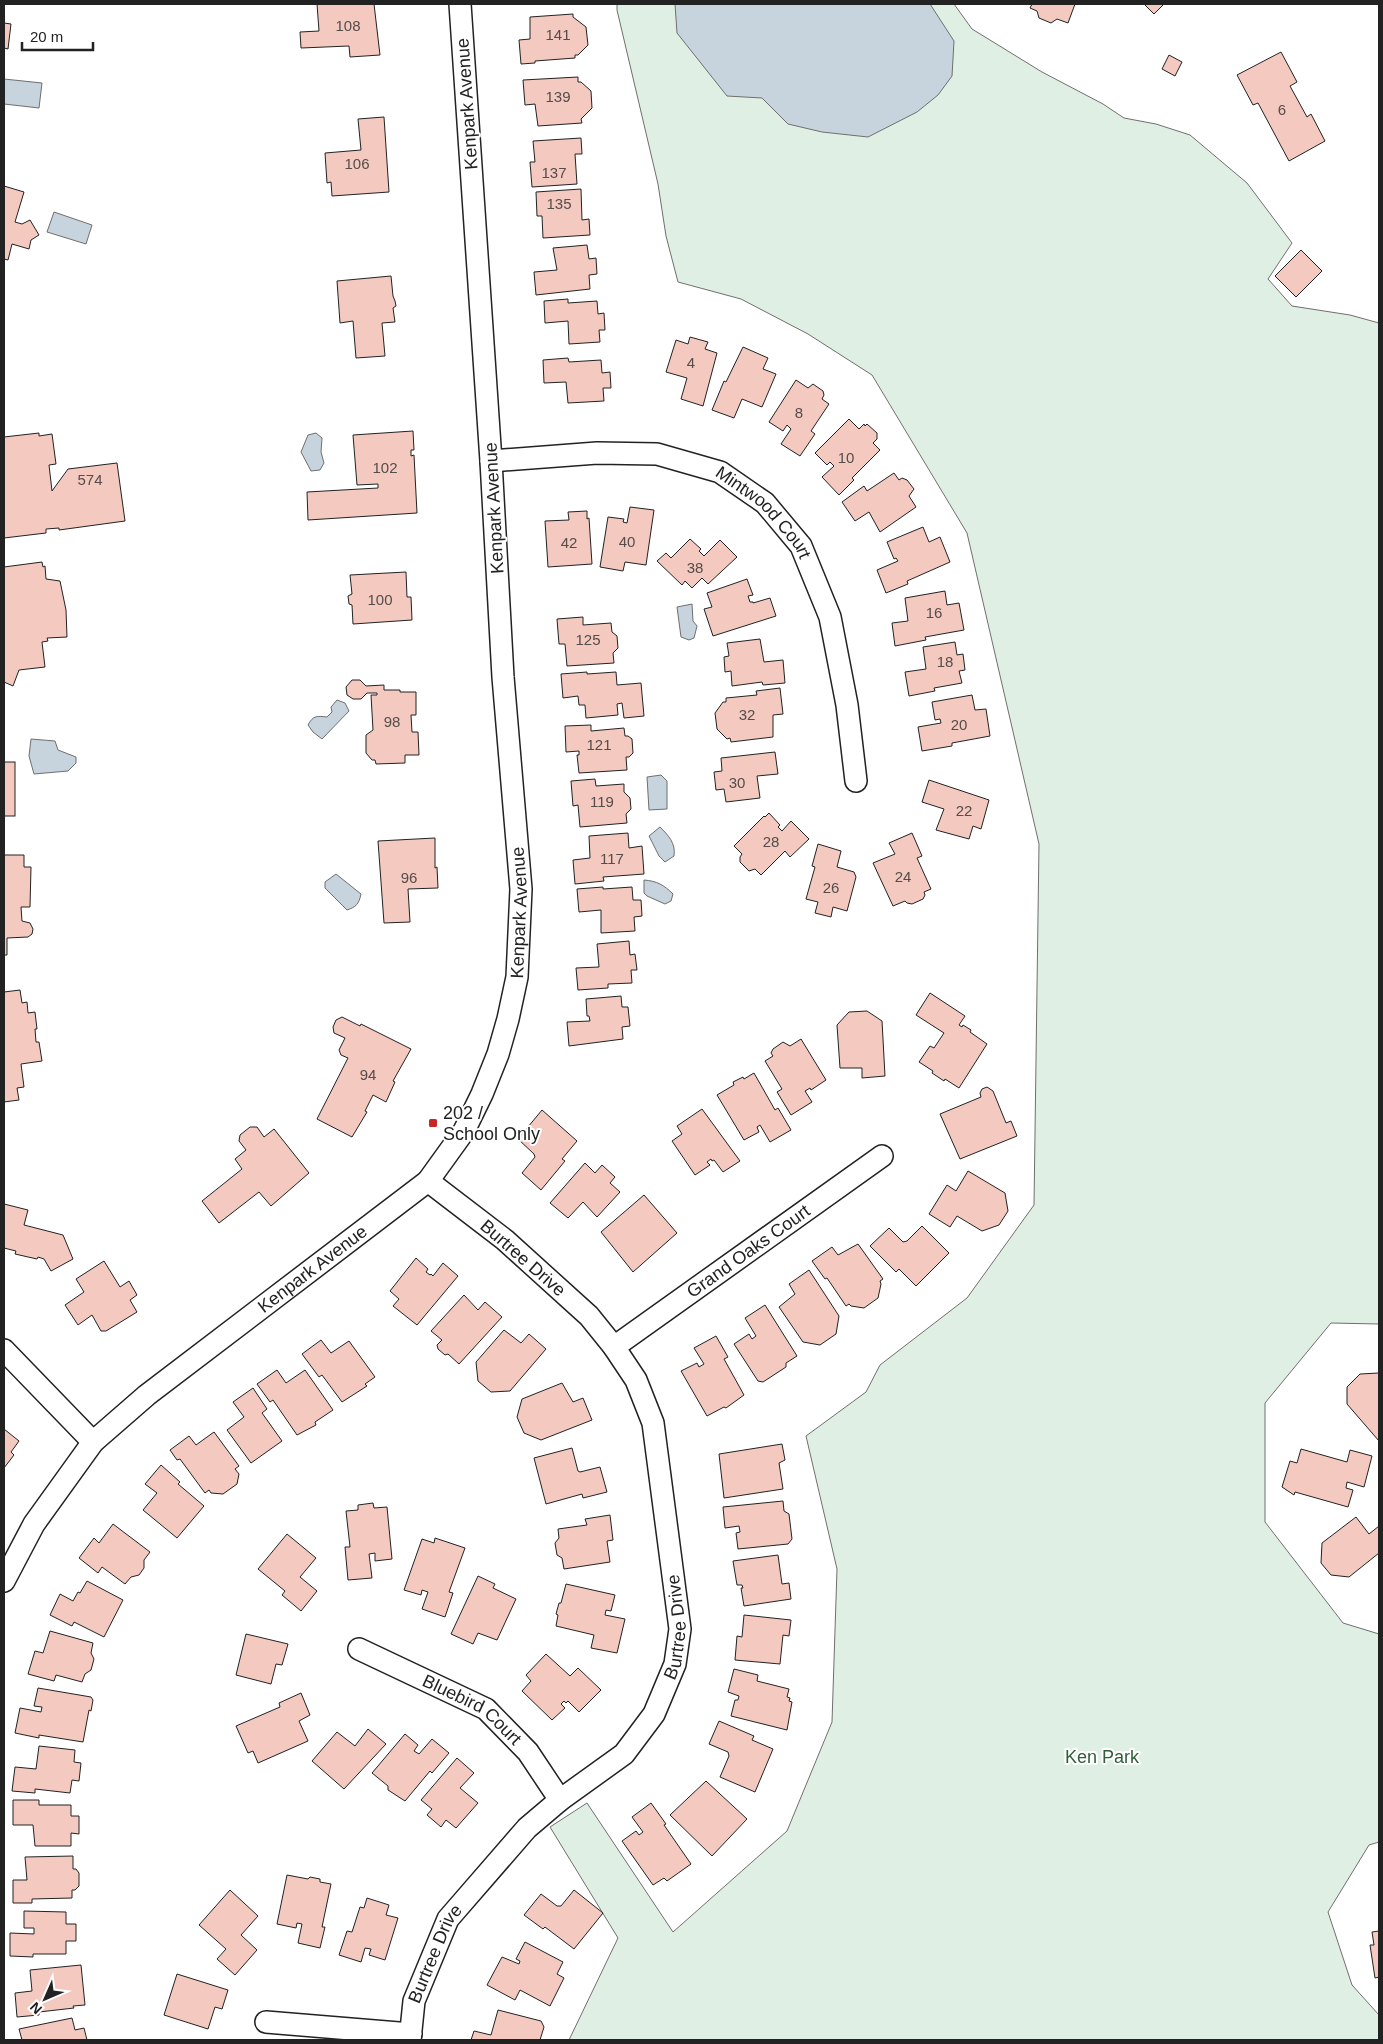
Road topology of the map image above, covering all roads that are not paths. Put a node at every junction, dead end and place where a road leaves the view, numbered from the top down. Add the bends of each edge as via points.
1 (460, 4) edge
2 (491, 461) junction
3 (856, 780) dead end
4 (882, 1156) dead end
5 (428, 1181) junction
6 (614, 1347) junction
7 (4, 1350) edge
8 (93, 1442) junction
9 (4, 1581) edge
10 (359, 1649) dead end
11 (560, 1800) junction
12 (266, 2022) dead end
13 (410, 2037) edge

1 - 2 street, Kenpark Avenue
2 - 3 street, Mintwood Court via 597,453 657,454 720,472 764,503 802,546 830,617 847,705
2 - 5 street, Kenpark Avenue via 503,677 520,888 517,977 506,1027 482,1094 464,1131
4 - 6 street, Grand Oaks Court
5 - 6 street, Burtree Drive via 505,1240 589,1316
5 - 8 street, Kenpark Avenue via 147,1396
6 - 11 street, Burtree Drive via 636,1380 653,1423 680,1629 675,1664 654,1714 624,1754
7 - 8 street
8 - 9 street, Kenpark Avenue via 34,1524
10 - 11 street, Bluebird Court via 486,1709 528,1752
11 - 13 street, Burtree Drive via 527,1828 448,1919 414,2001
12 - 13 street

